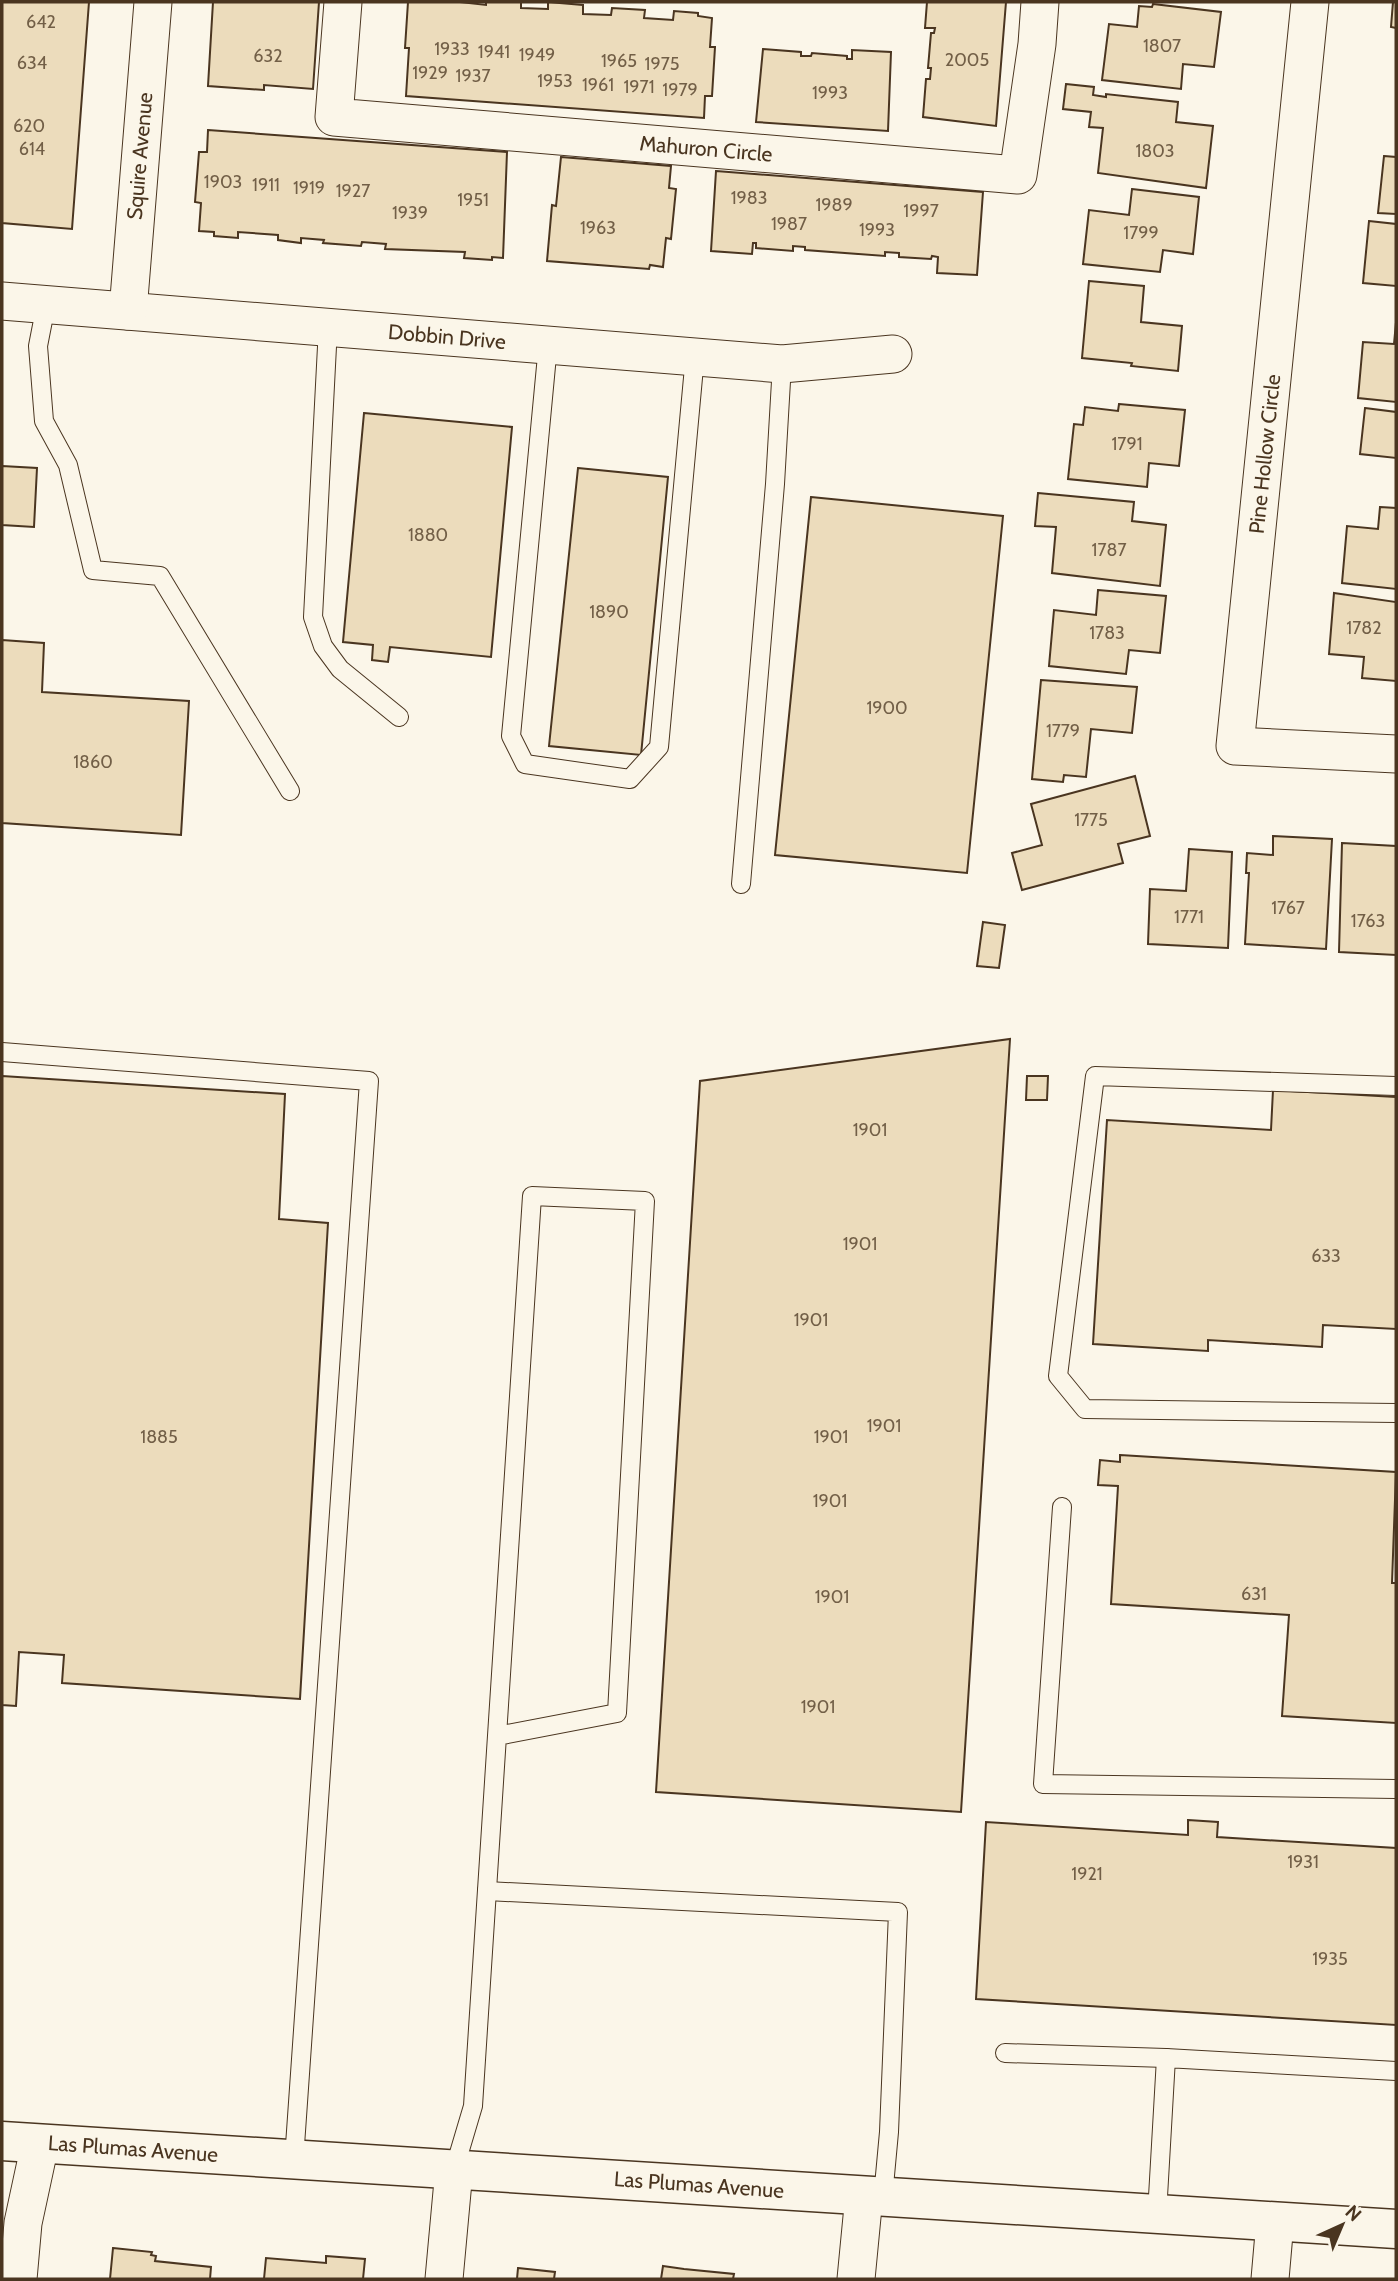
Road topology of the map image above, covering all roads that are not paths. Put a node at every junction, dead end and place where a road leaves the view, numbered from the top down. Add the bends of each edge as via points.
1 (153, 2) edge
2 (343, 2) edge
3 (1040, 2) edge
4 (1310, 2) edge
5 (2, 301) edge
6 (46, 305) junction
7 (128, 311) junction
8 (328, 327) junction
9 (548, 345) junction
10 (893, 354) dead end
11 (695, 356) junction
12 (782, 364) junction
13 (399, 716) dead end
14 (1396, 754) edge
15 (290, 791) dead end
16 (741, 884) dead end
17 (2, 1052) edge
18 (1396, 1086) edge
19 (1396, 1413) edge
20 (1062, 1507) dead end
21 (498, 1736) junction
22 (1396, 1789) edge
23 (487, 1891) junction
24 (1005, 2053) dead end
25 (1166, 2058) junction
26 (1396, 2071) edge
27 (2, 2141) edge
28 (40, 2144) junction
29 (294, 2160) junction
30 (454, 2170) junction
31 (874, 2196) junction
32 (1157, 2214) junction
33 (1275, 2221) junction
34 (1396, 2229) edge
35 (18, 2279) edge
36 (444, 2279) edge
37 (856, 2279) edge
38 (1269, 2279) edge

1 - 7 street, Squire Avenue
2 - 3 street, Mahuron Circle via 334,117 1018,175
4 - 14 street, Pine Hollow Circle via 1235,746
5 - 6 street, Dobbin Drive
6 - 7 street, Dobbin Drive
6 - 15 lane via 38,346 44,421 68,465 93,570 160,576
7 - 8 street, Dobbin Drive
8 - 9 street, Dobbin Drive
8 - 13 lane via 313,617 323,646 340,669
9 - 11 street, Dobbin Drive
9 - 11 lane via 510,736 525,764 631,779 659,747
10 - 12 street, Dobbin Drive
11 - 12 street, Dobbin Drive
12 - 16 lane
17 - 29 lane via 369,1081
18 - 19 lane via 1095,1076 1058,1376 1086,1409
20 - 22 lane via 1043,1784
21 - 21 lane via 532,1196 645,1201 617,1713
21 - 23 lane
23 - 30 lane via 473,2106
23 - 31 lane via 898,1912 889,2132
24 - 25 lane
25 - 26 lane
25 - 32 lane
27 - 28 street, Las Plumas Avenue
28 - 29 street, Las Plumas Avenue
28 - 35 street via 23,2223
29 - 30 street, Las Plumas Avenue
30 - 31 street, Las Plumas Avenue
30 - 36 street
31 - 32 street, Las Plumas Avenue
31 - 37 street
32 - 33 street, Las Plumas Avenue
33 - 34 street, Las Plumas Avenue
33 - 38 street

